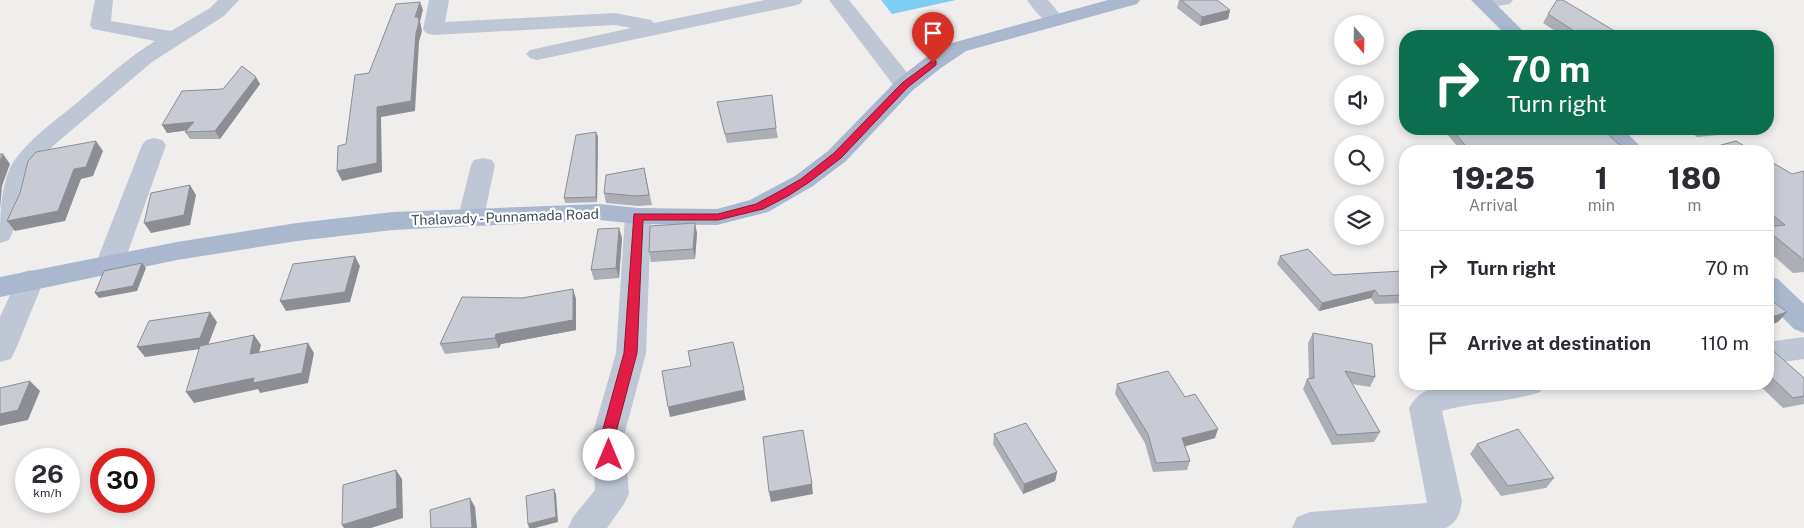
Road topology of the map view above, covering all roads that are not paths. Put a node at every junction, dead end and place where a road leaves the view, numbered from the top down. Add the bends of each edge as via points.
1 (229, 0) edge
2 (438, 0) edge
3 (793, 0) edge
4 (839, 0) edge
5 (1037, 0) edge
6 (1130, 0) edge
7 (104, 1) edge
8 (1489, 1) edge
9 (1055, 20) junction
10 (663, 28) junction
11 (1513, 30) edge
12 (174, 38) junction
13 (537, 54) dead end
14 (905, 85) junction
15 (1616, 135) edge
16 (154, 145) dead end
17 (1627, 145) edge
18 (483, 165) dead end
19 (638, 216) junction
20 (471, 217) junction
21 (0, 234) edge
22 (110, 263) junction
23 (30, 280) junction
24 (0, 287) edge
25 (1774, 292) edge
26 (1804, 322) edge
27 (1804, 348) edge
28 (0, 350) edge
29 (1774, 352) edge
30 (1485, 390) edge
31 (586, 528) edge
32 (1310, 528) edge

1 - 12 street via 217,12
2 - 10 street via 433,29 615,19
3 - 10 street
4 - 14 street
5 - 9 street
6 - 9 main road, Thalavady - Punnamada Road
7 - 12 street via 100,25
8 - 11 main road
9 - 14 main road, Thalavady - Punnamada Road via 960,46
10 - 13 street
12 - 21 street via 144,57 45,141 22,169
14 - 19 main road, Thalavady - Punnamada Road via 837,156 804,181 760,206 718,217
15 - 17 main road
16 - 22 street
18 - 20 street
19 - 20 main road, Thalavady - Punnamada Road via 600,212
19 - 31 street via 631,353 608,436 612,494
20 - 22 main road, Thalavady - Punnamada Road via 393,220 335,227
22 - 23 main road, Thalavady - Punnamada Road
23 - 24 main road, Thalavady - Punnamada Road
23 - 28 street
25 - 26 main road
27 - 29 street
30 - 32 street via 1432,401 1425,408 1445,501 1443,512 1430,519

